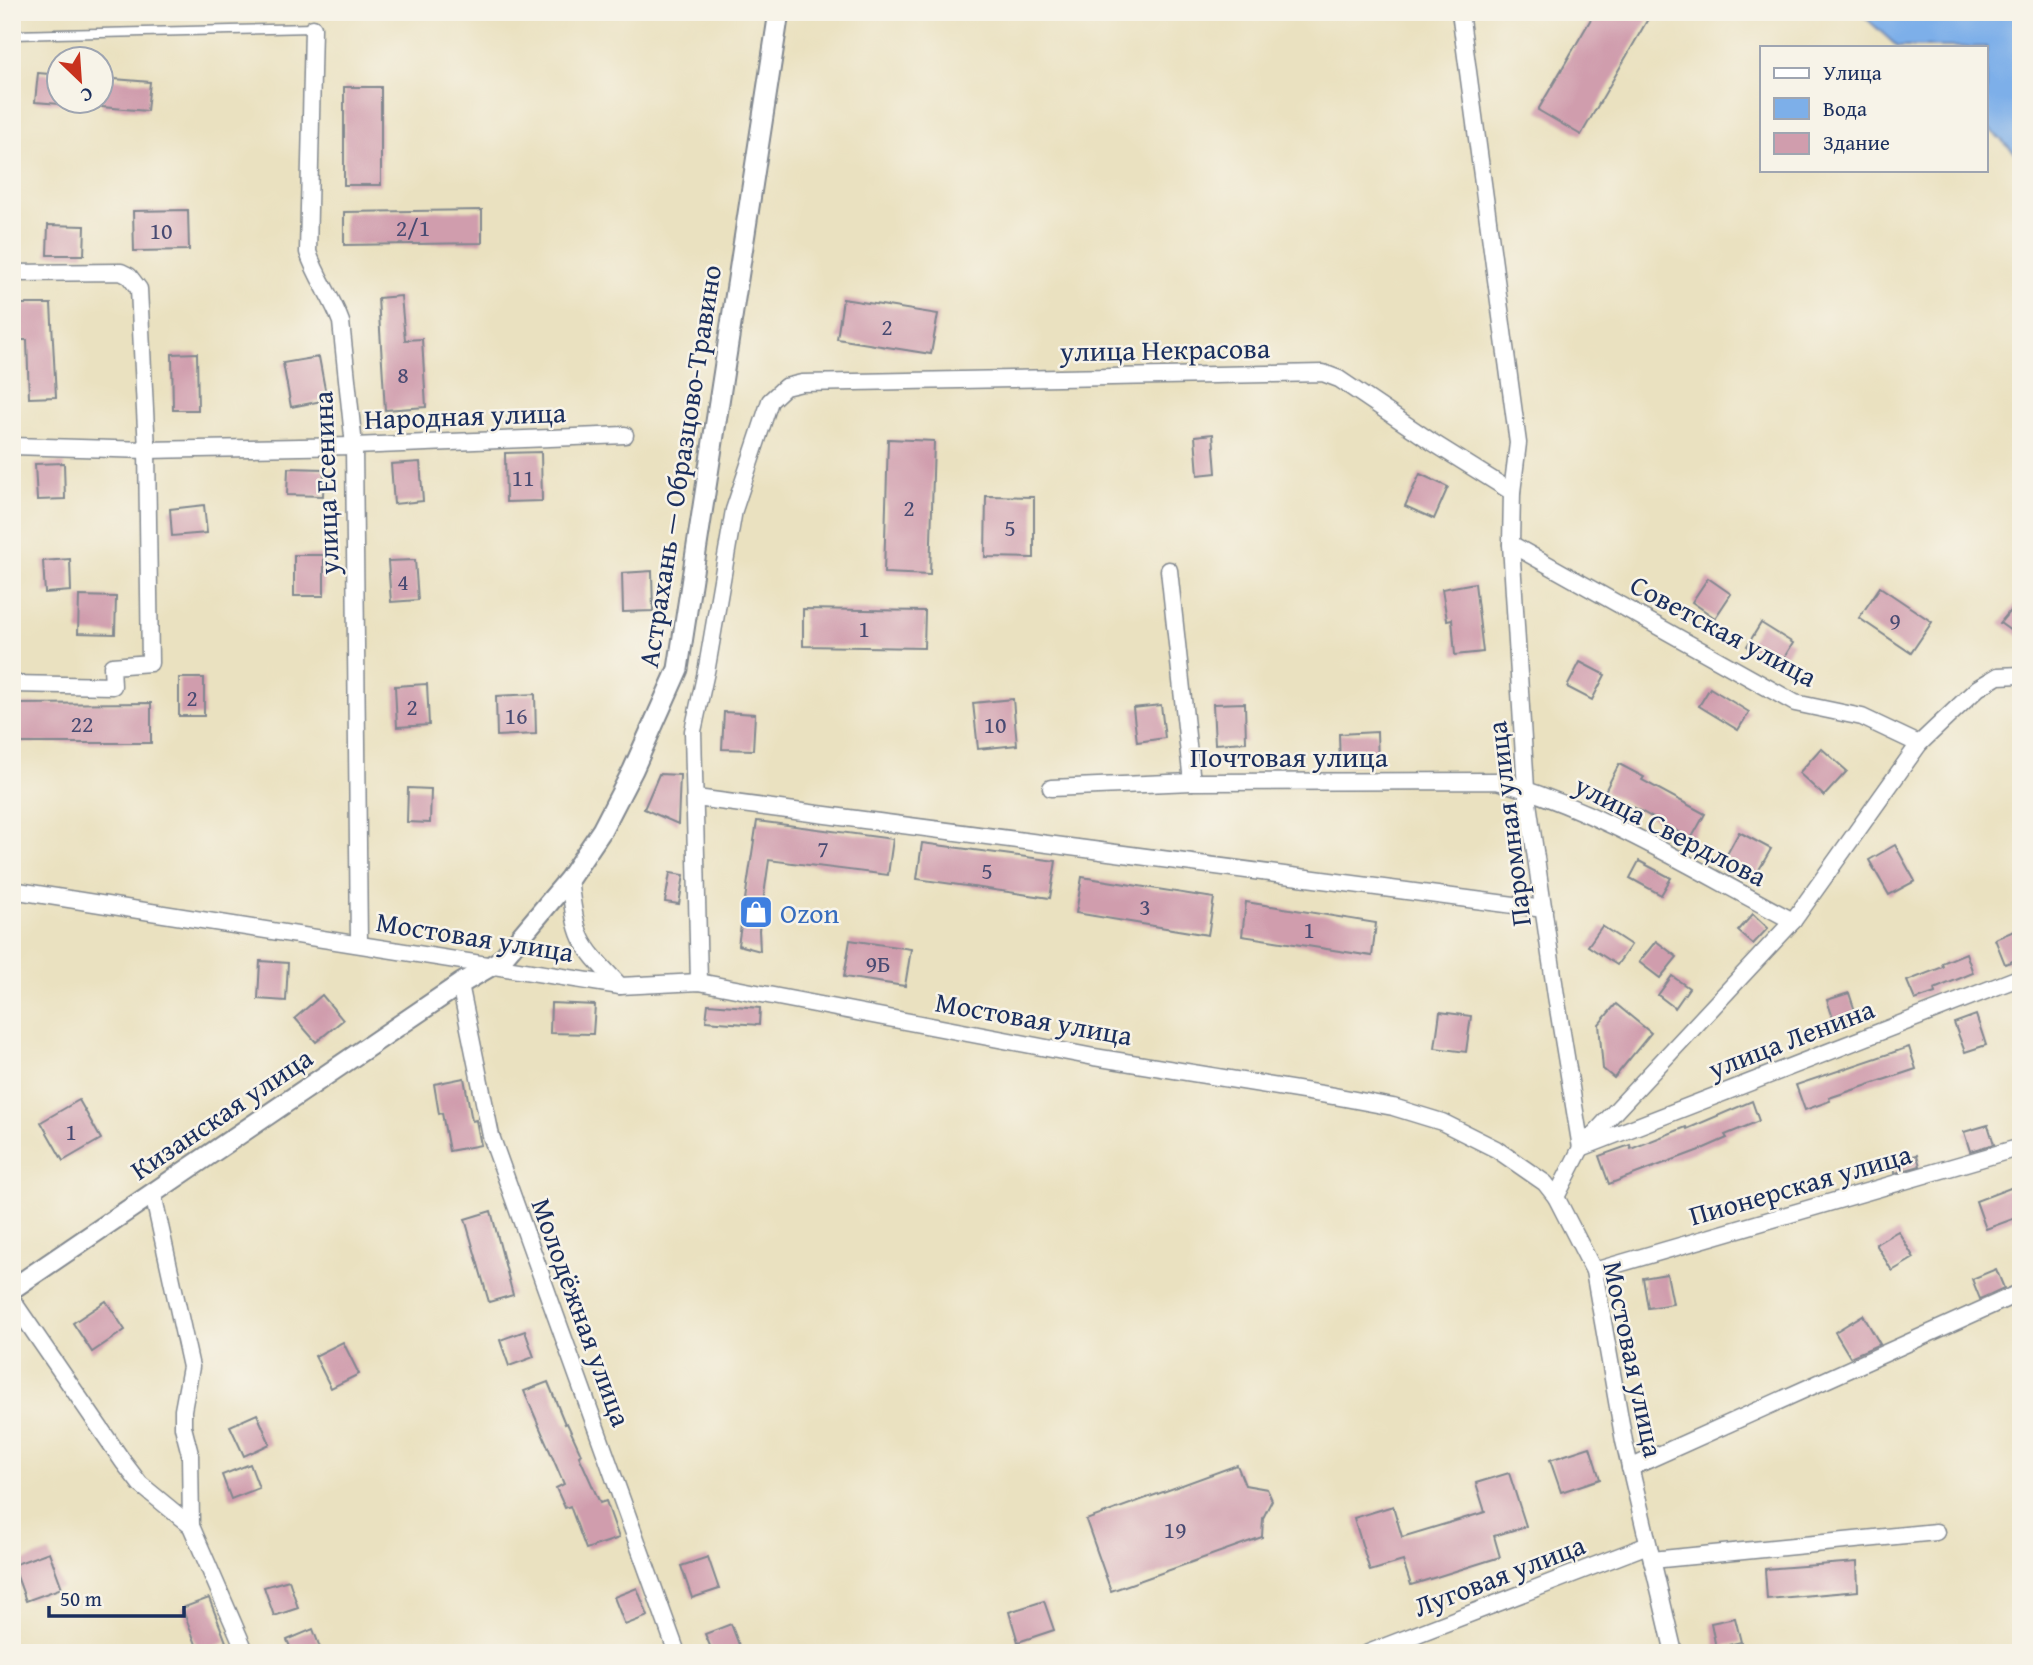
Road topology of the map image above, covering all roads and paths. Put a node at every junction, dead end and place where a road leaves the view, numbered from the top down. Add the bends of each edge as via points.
1 (779, 12) edge
2 (1460, 12) edge
3 (313, 28) joint
4 (12, 35) edge
5 (12, 273) edge
6 (625, 435) dead end
7 (12, 446) edge
8 (354, 446) junction
9 (147, 450) junction
10 (1512, 492) junction
11 (1511, 544) junction
12 (1169, 570) dead end
13 (2021, 674) edge
14 (12, 684) edge
15 (1919, 744) junction
16 (1192, 782) junction
17 (1051, 788) dead end
18 (1526, 789) junction
19 (696, 798) junction
20 (569, 878) junction
21 (12, 890) edge
22 (1544, 909) junction
23 (1793, 921) junction
24 (359, 944) junction
25 (492, 965) junction
26 (2021, 977) edge
27 (699, 982) junction
28 (460, 984) junction
29 (620, 985) junction
30 (2021, 1147) edge
31 (1581, 1148) junction
32 (153, 1194) junction
33 (1556, 1197) junction
34 (1594, 1271) junction
35 (12, 1289) edge
36 (2021, 1292) edge
37 (12, 1300) edge
38 (1630, 1468) junction
39 (191, 1526) junction
40 (1936, 1532) dead end
41 (1650, 1553) junction
42 (1389, 1650) edge
43 (246, 1653) edge
44 (677, 1653) edge
45 (1368, 1653) edge
46 (1674, 1653) edge

1 - 20 street, Астрахань — Образцово-Травино via 678,669 608,818
2 - 10 street, Паромная улица via 1518,443
3 - 4 lane
3 - 8 street, улица Есенина via 308,253 341,322
5 - 9 street via 121,272 135,282 141,297
6 - 8 street, Народная улица
7 - 9 street, Народная улица
8 - 9 street, Народная улица
8 - 24 street, улица Есенина
9 - 14 street via 150,663 113,666 114,686
10 - 11 street, Паромная улица
10 - 19 street, улица Некрасова via 1323,373 802,383 785,387 770,401 734,510 693,731
11 - 15 street, Советская улица via 1788,700 1862,717
11 - 18 street, Паромная улица
12 - 16 street
13 - 15 street via 1998,676 1978,688
15 - 23 street
16 - 17 street, Почтовая улица
16 - 18 street, Почтовая улица via 1497,781
18 - 22 street, Паромная улица
18 - 23 street, улица Свердлова via 1620,830
19 - 22 street
19 - 27 street
20 - 25 street, Астрахань — Образцово-Травино
20 - 29 street via 581,937
21 - 24 street, Мостовая улица
22 - 31 street, Паромная улица
23 - 31 street
24 - 25 street, Мостовая улица
25 - 28 street, Астрахань — Образцово-Травино
25 - 29 street, Мостовая улица
26 - 31 street, улица Ленина
27 - 29 street, Мостовая улица
27 - 33 street, Мостовая улица via 1393,1107 1442,1122 1496,1149 1545,1183
28 - 32 street, Кизанская улица
28 - 44 street, Молодёжная улица via 491,1136
30 - 34 street, Пионерская улица
31 - 33 street
32 - 35 street, Кизанская улица
32 - 39 street via 191,1367 183,1418 190,1454
33 - 34 street, Мостовая улица
34 - 38 street, Мостовая улица
36 - 38 street
37 - 39 street via 124,1464 140,1484
38 - 41 street, Мостовая улица
39 - 43 street
40 - 41 street, Луговая улица
41 - 42 street, Луговая улица
41 - 46 street, Мостовая улица
42 - 45 street, Луговая улица

